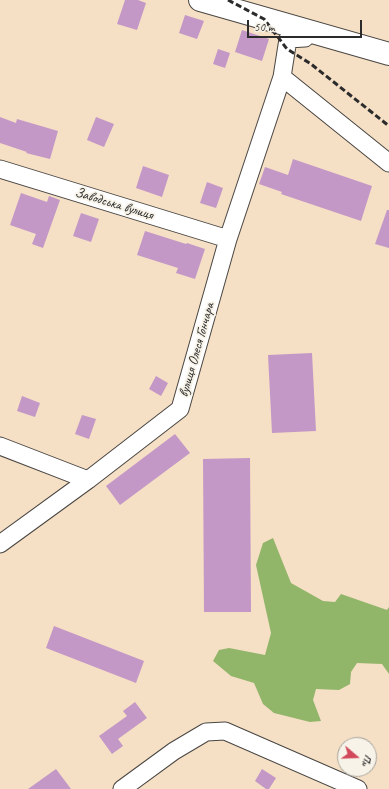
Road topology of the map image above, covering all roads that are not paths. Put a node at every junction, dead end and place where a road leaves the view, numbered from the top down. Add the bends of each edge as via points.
1 (200, 0) edge
2 (305, 38) dead end
3 (389, 54) edge
4 (282, 77) junction
5 (389, 163) edge
6 (0, 169) edge
7 (228, 239) junction
8 (0, 446) edge
9 (88, 480) junction
10 (0, 544) edge
11 (122, 789) edge
12 (358, 789) edge

1 - 3 main road
2 - 4 street, вулиця Олеся Гончара via 288,39
4 - 5 street
4 - 7 street, вулиця Олеся Гончара
6 - 7 street, Заводська вулиця
7 - 9 street, вулиця Олеся Гончара via 180,409
8 - 9 street
9 - 10 street, вулиця Олеся Гончара
11 - 12 street via 174,751 206,732 225,731

